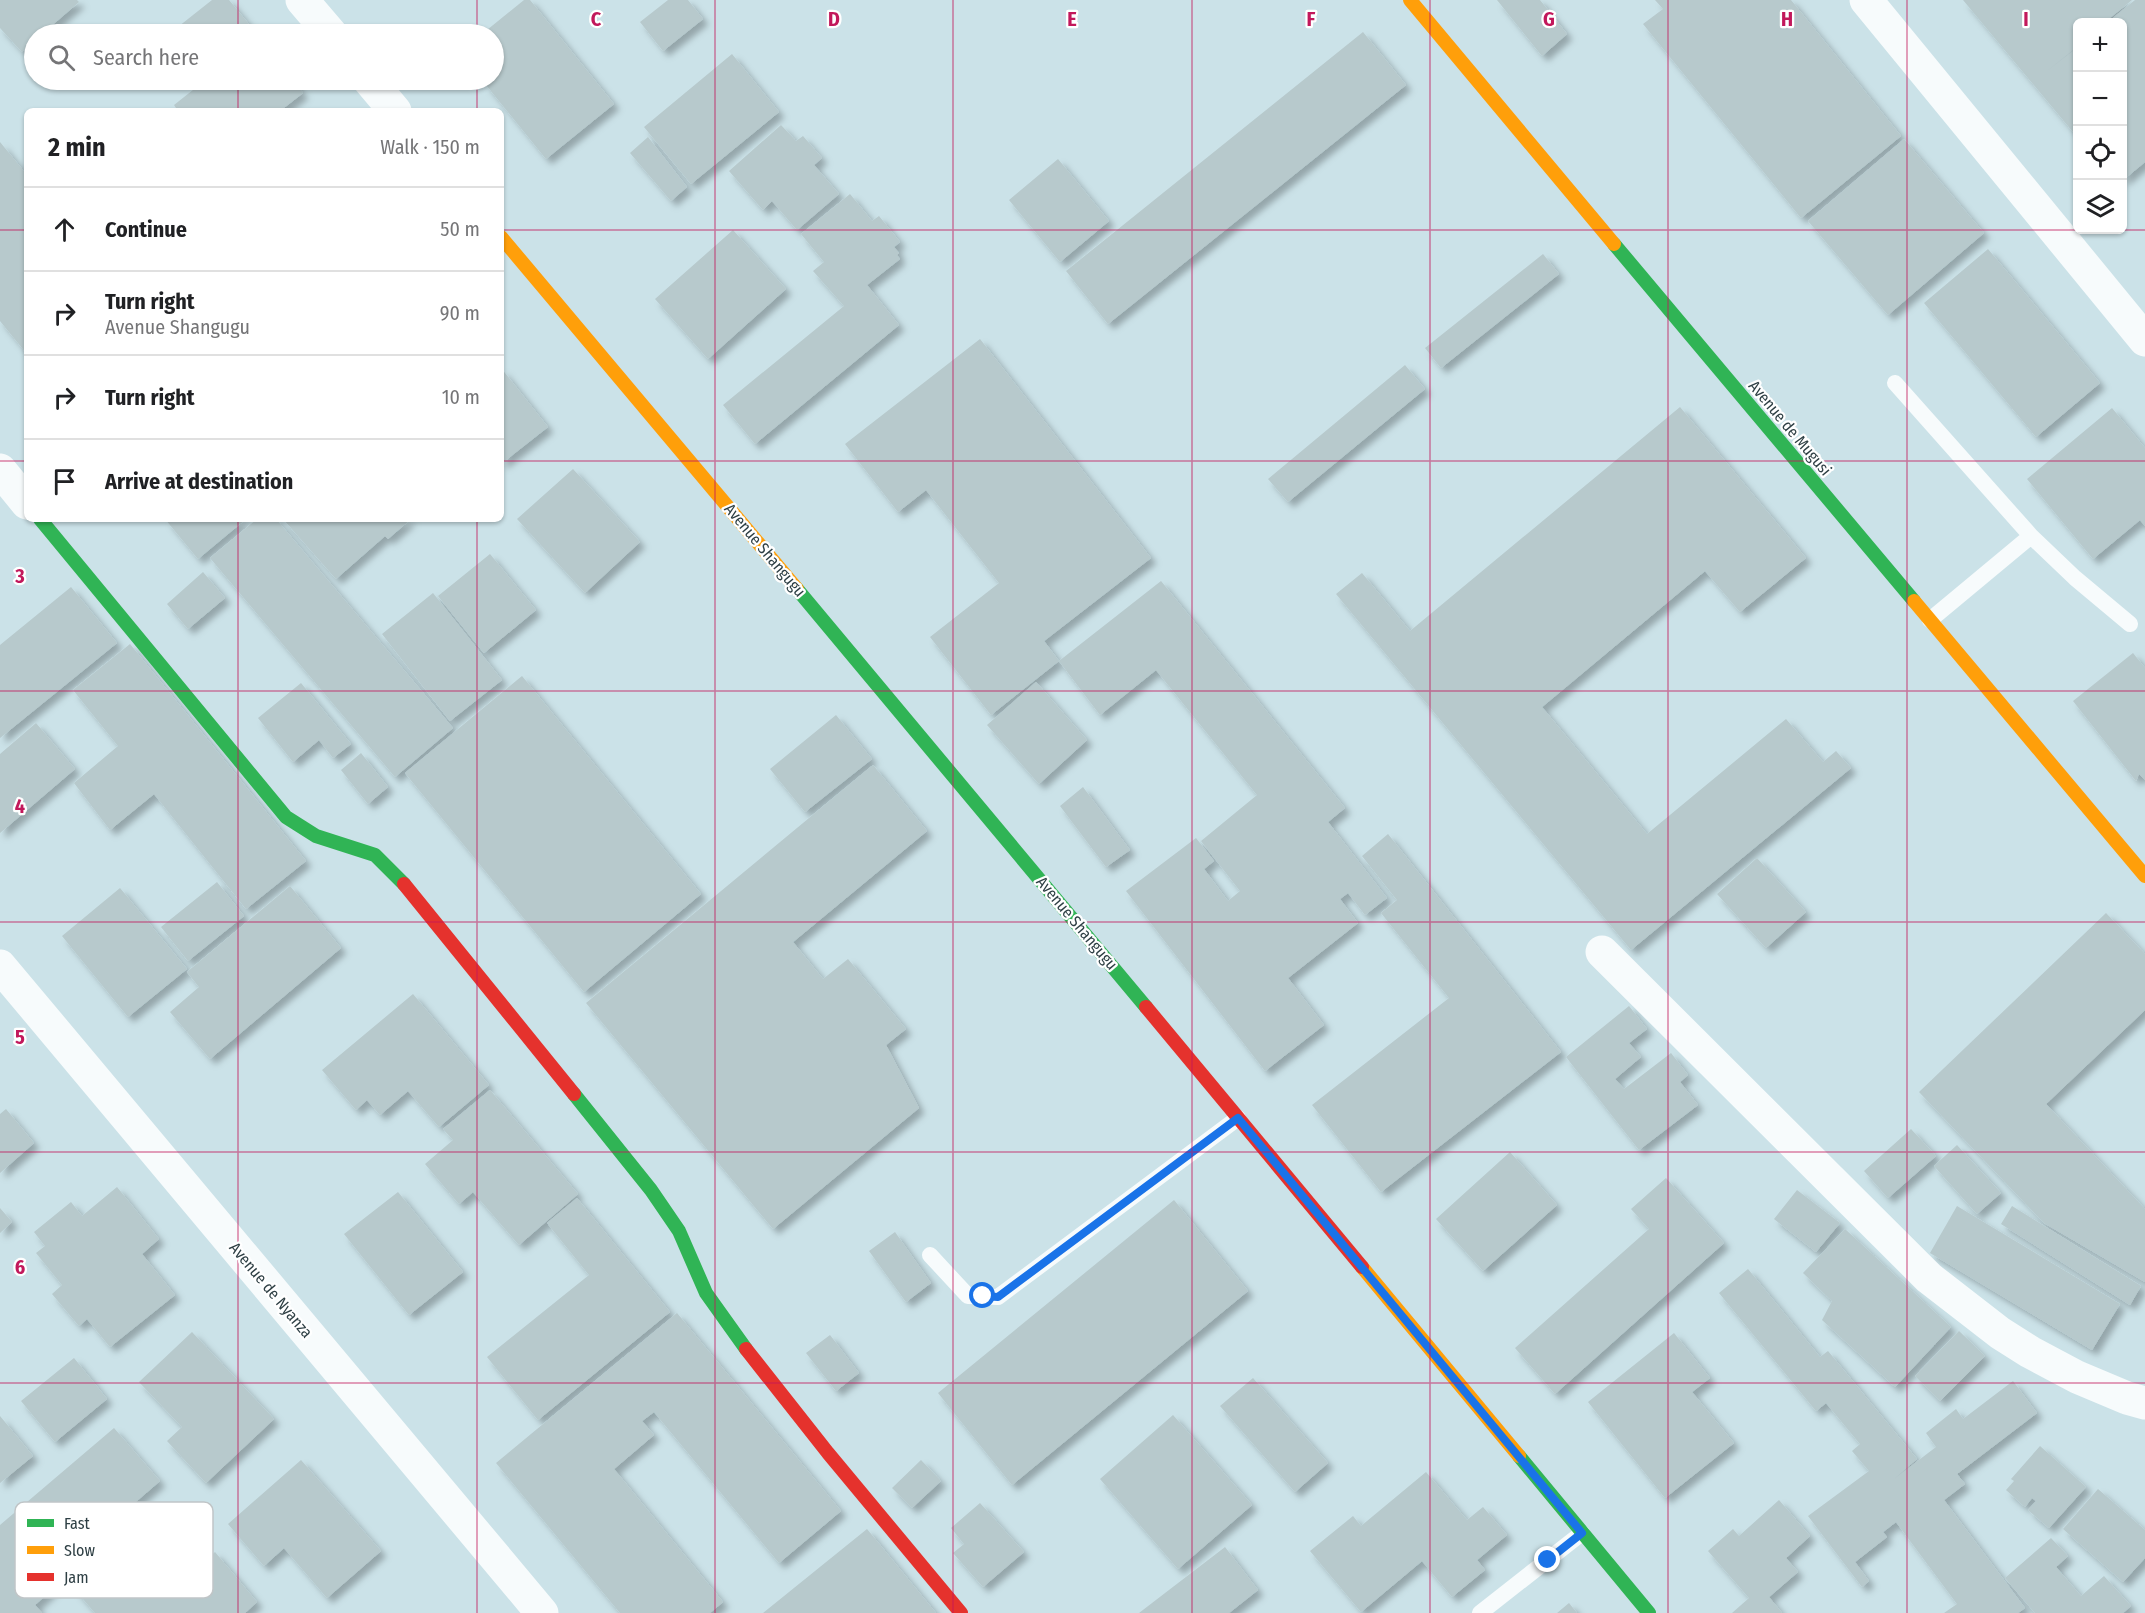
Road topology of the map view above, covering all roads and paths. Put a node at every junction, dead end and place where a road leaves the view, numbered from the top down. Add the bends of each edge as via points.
1 (302, 0) edge
2 (1410, 0) edge
3 (1866, 0) edge
4 (322, 24) edge
5 (377, 90) edge
6 (392, 108) edge
7 (504, 241) edge
8 (2145, 340) edge
9 (1895, 383) dead end
10 (0, 470) edge
11 (24, 499) edge
12 (42, 522) edge
13 (2031, 536) junction
14 (1930, 620) junction
15 (2130, 624) dead end
16 (2145, 876) edge
17 (1602, 952) dead end
18 (0, 966) edge
19 (1238, 1118) junction
20 (930, 1255) dead end
21 (2145, 1403) edge
22 (1582, 1533) junction
23 (542, 1613) edge
24 (961, 1613) edge
25 (1480, 1613) edge
26 (1649, 1613) edge

1 - 4 street
2 - 14 street, Avenue de Mugusi
3 - 8 street
5 - 6 street
7 - 19 street, Avenue Shangugu
9 - 13 lane
10 - 11 street
12 - 24 street via 286,817 316,836 375,855 399,878 651,1190 679,1231 706,1293 734,1334
13 - 14 lane
13 - 15 lane
14 - 16 street, Avenue de Mugusi
17 - 21 street via 1929,1278 2030,1353 2077,1377
18 - 23 street, Avenue de Nyanza
19 - 20 lane via 998,1297 968,1296
19 - 22 street, Avenue Shangugu
22 - 25 lane
22 - 26 street, Avenue Shangugu

